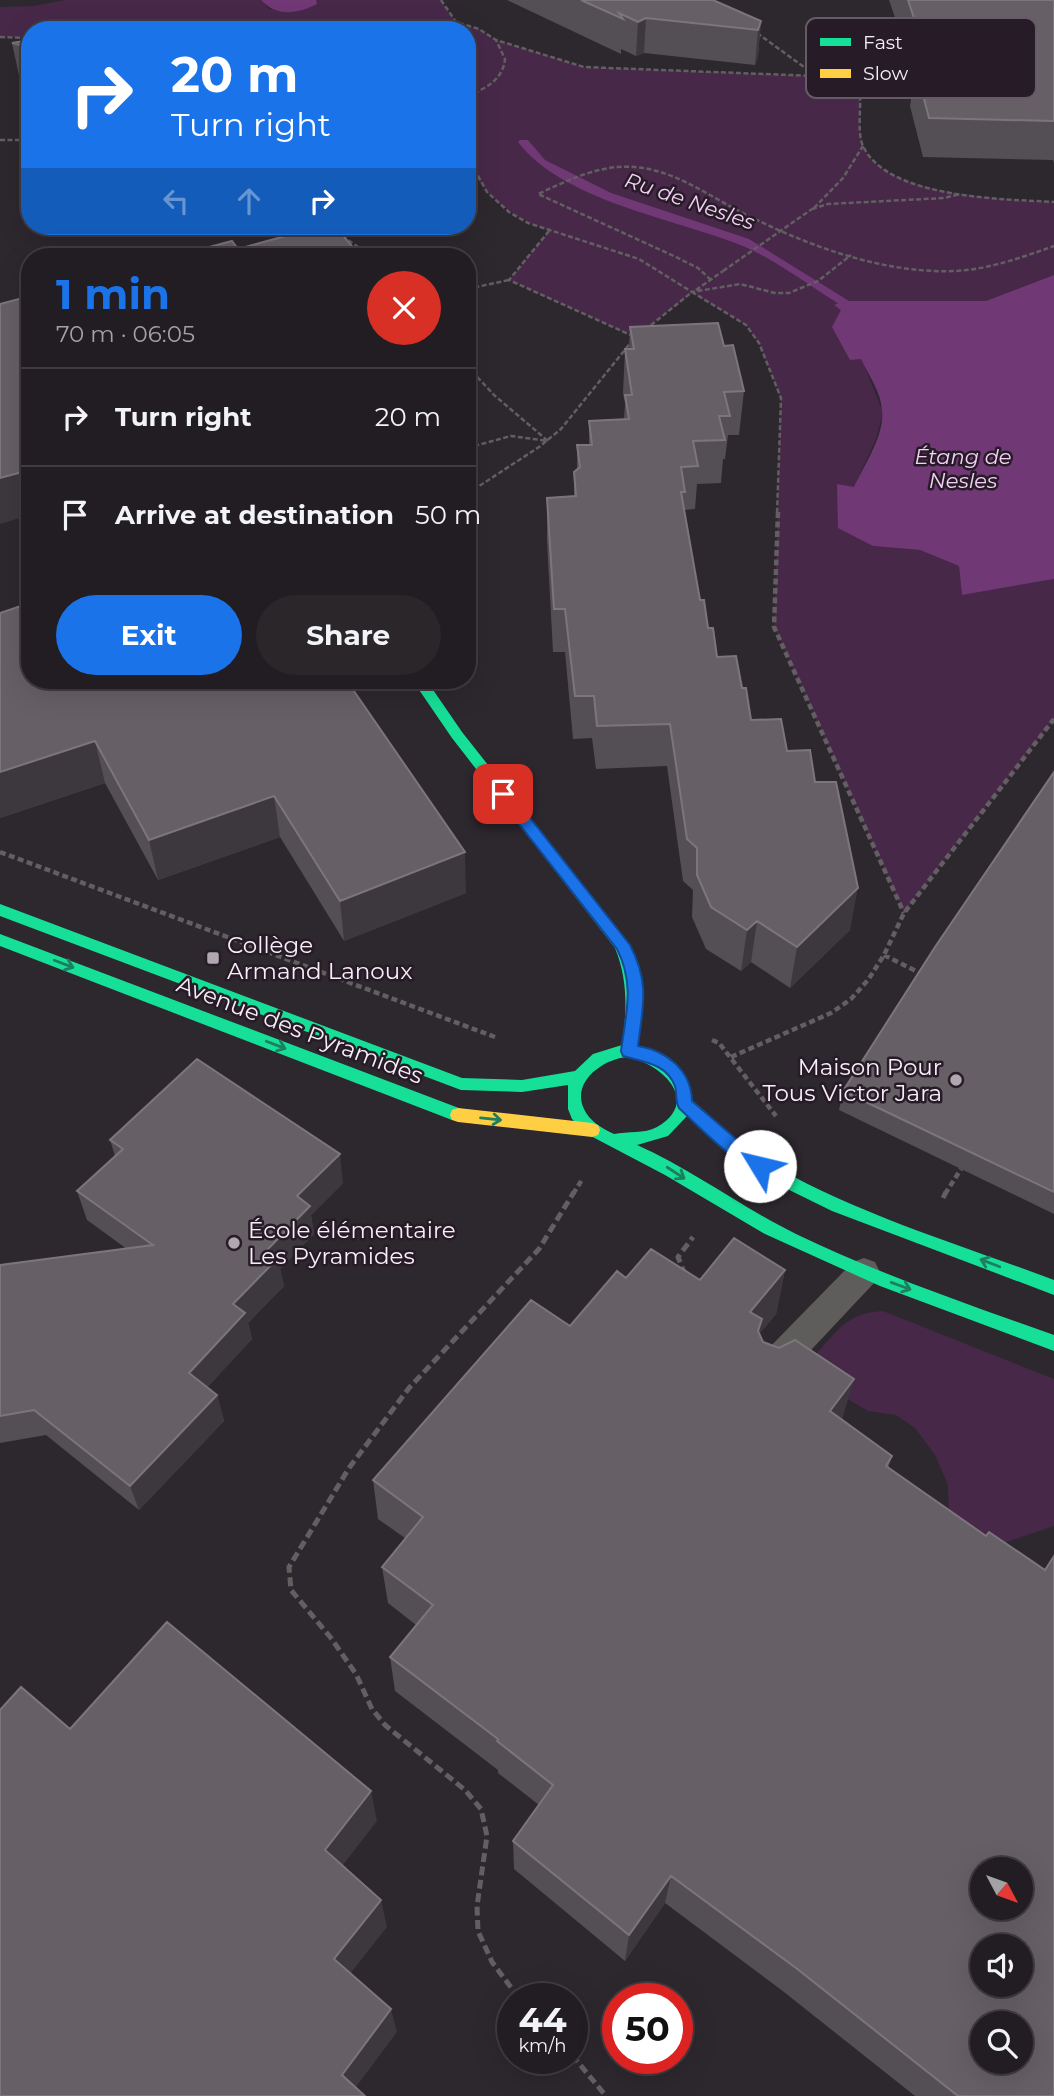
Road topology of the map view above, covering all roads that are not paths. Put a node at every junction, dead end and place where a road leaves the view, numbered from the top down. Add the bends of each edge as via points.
1 (425, 689) edge
2 (0, 910) edge
3 (0, 940) edge
4 (629, 1051) junction
5 (579, 1077) junction
6 (684, 1103) junction
7 (592, 1130) junction
8 (617, 1140) junction
9 (864, 1272) junction
10 (1054, 1288) edge
11 (1054, 1343) edge
12 (769, 1372) edge

1 - 4 main road via 622,945 637,987
2 - 5 main road, Avenue des Pyramides via 461,1084 522,1086
3 -> 7 main road, Avenue des Pyramides via 463,1116
4 - 5 main road, Avenue des Pyramides via 599,1058
4 - 6 main road via 647,1054 670,1068 684,1088
5 - 7 main road via 574,1104
6 - 8 main road, Avenue des Pyramides via 667,1130 652,1138
10 -> 6 main road via 838,1206 776,1176 744,1156
7 - 8 main road, Avenue des Pyramides
8 -> 9 main road, Avenue des Pyramides via 788,1238
9 -> 11 main road, Avenue des Pyramides
9 - 12 lane

